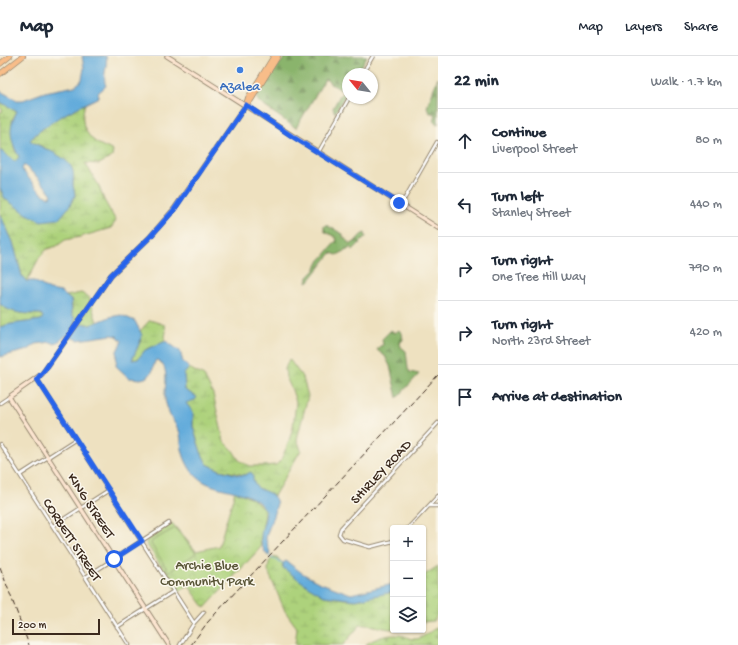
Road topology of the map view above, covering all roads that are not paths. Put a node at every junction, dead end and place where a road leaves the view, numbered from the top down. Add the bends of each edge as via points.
1 (10, 56) edge
2 (23, 56) edge
3 (167, 56) edge
4 (274, 56) edge
5 (278, 56) edge
6 (372, 56) edge
7 (0, 64) edge
8 (365, 68) edge
9 (0, 74) edge
10 (346, 104) edge
11 (246, 105) junction
12 (438, 142) edge
13 (318, 153) junction
14 (399, 203) junction
15 (438, 228) edge
16 (37, 379) junction
17 (9, 397) junction
18 (0, 403) edge
19 (438, 423) edge
20 (76, 439) junction
21 (0, 444) edge
22 (48, 458) junction
23 (20, 475) junction
24 (109, 490) junction
25 (438, 496) edge
26 (428, 506) junction
27 (438, 506) edge
28 (81, 508) junction
29 (168, 523) dead end
30 (411, 525) edge
31 (53, 526) junction
32 (142, 541) junction
33 (390, 542) edge
34 (114, 559) junction
35 (86, 577) junction
36 (174, 591) junction
37 (146, 609) junction
38 (204, 612) dead end
39 (194, 623) junction
40 (118, 627) junction
41 (129, 645) edge
42 (169, 645) edge
43 (180, 645) edge

1 - 7 highway
2 - 9 highway
3 - 11 street
4 - 11 highway
5 - 11 highway
6 - 8 street
10 - 13 street
11 - 13 street
11 - 16 street via 174,210 117,268
12 - 14 street via 405,198
13 - 14 street
14 - 15 street
16 - 17 street
16 - 20 street
17 - 18 street
17 - 22 street, KING STREET
19 - 33 street, SHIRLEY ROAD via 341,528 339,534 342,539 368,546
20 - 22 street
20 - 24 street
21 - 23 street, CORBETT STREET
22 - 23 street
22 - 28 street, KING STREET
23 - 31 street, CORBETT STREET
24 - 28 street
24 - 32 street
25 - 26 street
26 - 27 street
26 - 30 street
28 - 31 street
28 - 34 street, KING STREET
29 - 32 street
31 - 35 street, CORBETT STREET
32 - 34 street
32 - 36 street
34 - 35 street
34 - 37 street, KING STREET
35 - 40 street, CORBETT STREET
36 - 37 street
36 - 39 street
37 - 40 street
37 - 42 street, KING STREET
38 - 39 street
39 - 43 street
40 - 41 street, CORBETT STREET

